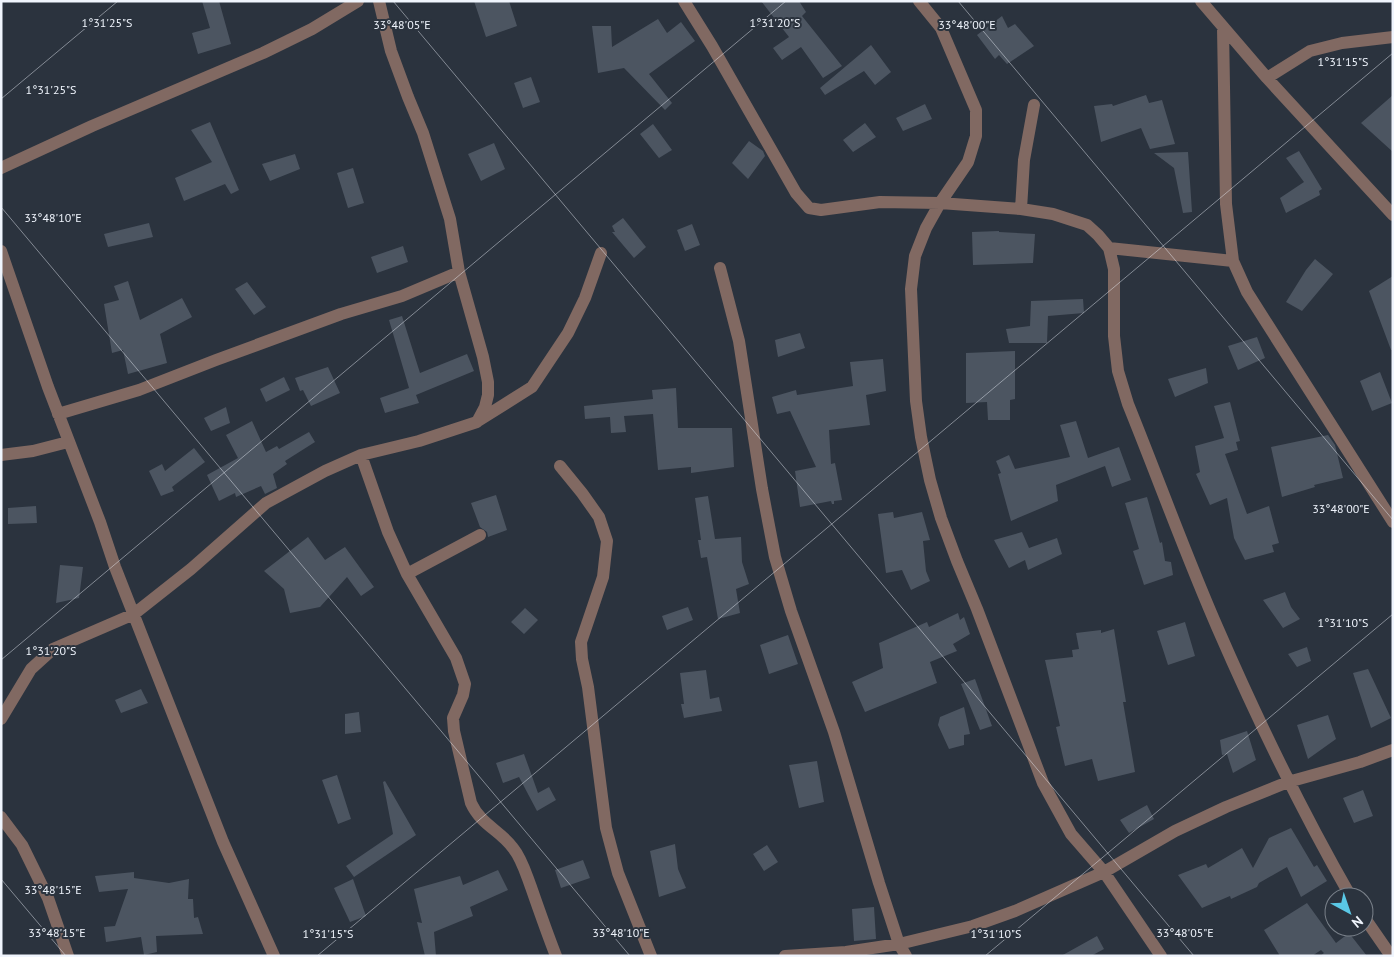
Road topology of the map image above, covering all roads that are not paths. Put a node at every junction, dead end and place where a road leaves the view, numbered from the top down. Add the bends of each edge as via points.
1 (379, 1) edge
2 (684, 1) edge
3 (919, 1) edge
4 (1201, 1) edge
5 (356, 2) edge
6 (1222, 28) junction
7 (1393, 37) edge
8 (1267, 78) junction
9 (1034, 105) dead end
10 (1, 168) edge
11 (940, 203) junction
12 (1021, 209) junction
13 (1393, 215) edge
14 (1109, 248) junction
15 (1, 251) edge
16 (601, 253) dead end
17 (1233, 261) junction
18 (720, 268) dead end
19 (459, 272) junction
20 (58, 414) junction
21 (476, 422) junction
22 (68, 442) junction
23 (1, 455) edge
24 (361, 455) junction
25 (560, 466) dead end
26 (1393, 522) edge
27 (480, 536) dead end
28 (407, 574) junction
29 (134, 614) junction
30 (1, 719) edge
31 (1393, 750) edge
32 (1288, 782) junction
33 (1, 817) edge
34 (1104, 872) junction
35 (1345, 887) edge
36 (1374, 931) edge
37 (899, 944) junction
38 (68, 956) edge
39 (274, 956) edge
40 (556, 956) edge
41 (651, 956) edge
42 (785, 956) edge
43 (906, 956) edge
44 (1161, 956) edge
45 (1391, 956) edge

1 - 19 street via 391,51 423,133 450,219
2 - 11 street via 796,193 809,208 821,210 880,202
3 - 11 street via 941,28 976,110 976,136 968,162
4 - 6 street
5 - 10 street via 312,29 263,53
6 - 8 street
6 - 17 street via 1226,204
7 - 8 street via 1342,43 1310,51
8 - 13 street
9 - 12 street via 1024,160
11 - 12 street
11 - 34 street via 915,256 911,289 916,401 930,480 957,561 1043,783 1071,834
12 - 14 street via 1053,214 1086,225
14 - 17 street
14 - 32 street via 1114,270 1114,336 1118,371 1128,404 1217,628
15 - 20 street
16 - 21 street via 568,333 532,387
17 - 26 street via 1247,292
18 - 37 street via 738,341 775,557 834,732
19 - 20 street via 402,296 341,314 139,390
19 - 21 street via 488,382 485,407
20 - 22 street
21 - 24 street via 419,441
22 - 23 street
22 - 29 street
24 - 28 street via 388,532
24 - 29 street via 266,503
25 - 41 street via 599,517 607,541 603,577 582,642 582,659 606,828 618,873
27 - 28 street
28 - 40 street via 462,672 463,695 452,718 476,814 514,849
29 - 30 street via 53,649 31,669
29 - 39 street via 223,842
31 - 32 street
32 - 34 street via 1175,831
32 - 35 street
33 - 38 street via 22,845 48,898
34 - 37 street via 1015,912
34 - 44 street
36 - 45 street
37 - 42 street
37 - 43 street

